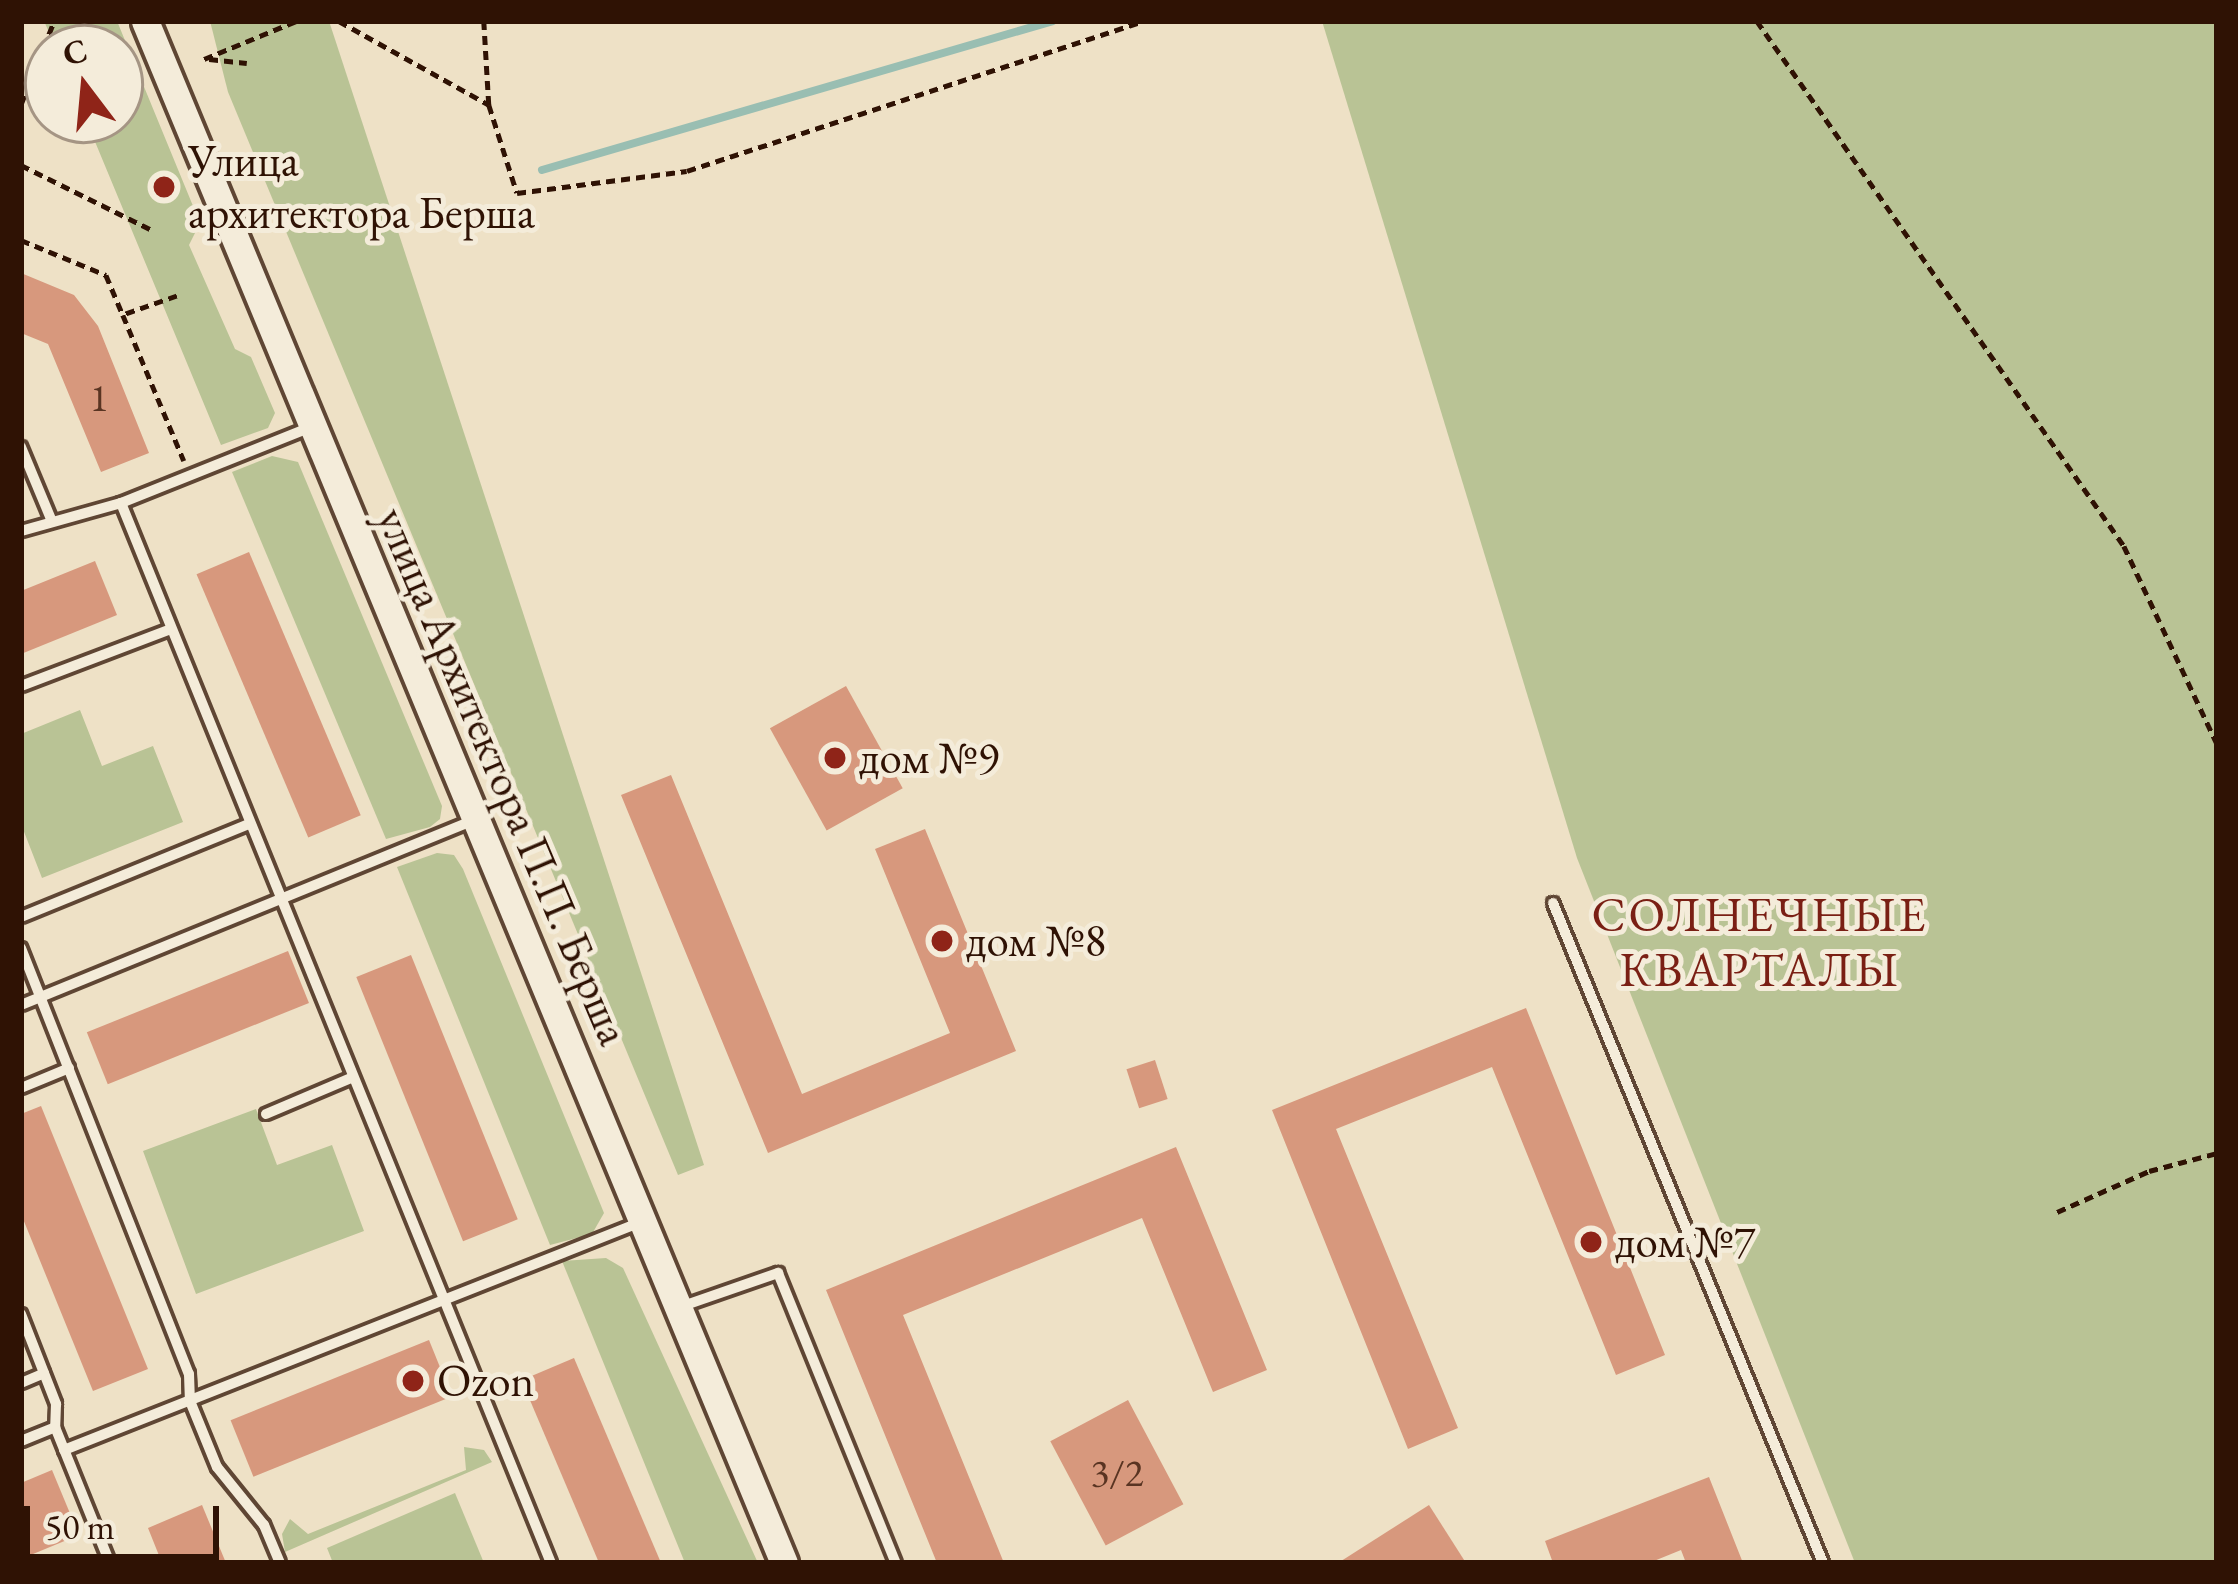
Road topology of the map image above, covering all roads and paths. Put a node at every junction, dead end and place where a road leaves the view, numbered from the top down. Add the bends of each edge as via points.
1 (54, 21) edge
2 (145, 21) edge
3 (296, 21) edge
4 (339, 21) edge
5 (484, 21) edge
6 (1144, 21) edge
7 (1757, 21) edge
8 (247, 63) dead end
9 (21, 104) edge
10 (489, 105) junction
11 (21, 165) edge
12 (150, 229) dead end
13 (21, 240) edge
14 (177, 296) dead end
15 (123, 315) junction
16 (313, 426) junction
17 (21, 448) edge
18 (190, 475) junction
19 (121, 502) junction
20 (51, 520) junction
21 (21, 531) edge
22 (171, 628) junction
23 (21, 686) edge
24 (2217, 744) edge
25 (476, 820) junction
26 (249, 824) junction
27 (280, 902) junction
28 (1553, 904) dead end
29 (21, 917) edge
30 (21, 948) edge
31 (41, 998) junction
32 (21, 1005) edge
33 (69, 1068) junction
34 (351, 1078) junction
35 (21, 1088) edge
36 (266, 1114) dead end
37 (2217, 1153) edge
38 (2057, 1212) dead end
39 (642, 1221) junction
40 (441, 1301) junction
41 (678, 1307) junction
42 (21, 1314) edge
43 (44, 1373) junction
44 (21, 1383) edge
45 (190, 1401) junction
46 (55, 1427) junction
47 (21, 1441) edge
48 (64, 1450) junction
49 (110, 1563) edge
50 (280, 1563) edge
51 (551, 1563) edge
52 (784, 1563) edge
53 (896, 1563) edge
54 (1823, 1563) edge

1 - 9 path
2 - 16 street, улица Архитектора П.П. Берша
3 - 8 path via 204,59
4 - 10 path
5 - 10 path
6 - 10 path via 687,171 517,193
7 - 24 path via 2124,546
11 - 12 path
13 - 15 path via 106,274
14 - 15 path
15 - 18 path
16 - 18 lane
16 - 25 street, улица Архитектора П.П. Берша
17 - 20 lane
18 - 19 lane
19 - 20 lane
19 - 22 lane
20 - 21 lane
22 - 23 lane
22 - 26 lane
25 - 27 lane
25 - 39 street, улица Архитектора П.П. Берша
26 - 27 lane
26 - 29 lane
27 - 31 lane
27 - 34 lane
28 - 54 lane
30 - 31 lane
31 - 32 lane
31 - 33 lane
33 - 35 lane
33 - 45 lane via 189,1374
34 - 36 lane
34 - 40 lane
37 - 38 path via 2149,1171
39 - 40 lane
39 - 41 street, улица Архитектора П.П. Берша
40 - 45 lane
40 - 51 lane
41 - 52 street, улица Архитектора П.П. Берша
41 - 53 lane via 778,1273
42 - 43 lane
43 - 44 lane
43 - 46 lane
45 - 48 lane
45 - 50 lane via 217,1468 265,1525
46 - 47 lane
46 - 48 lane
48 - 49 lane

